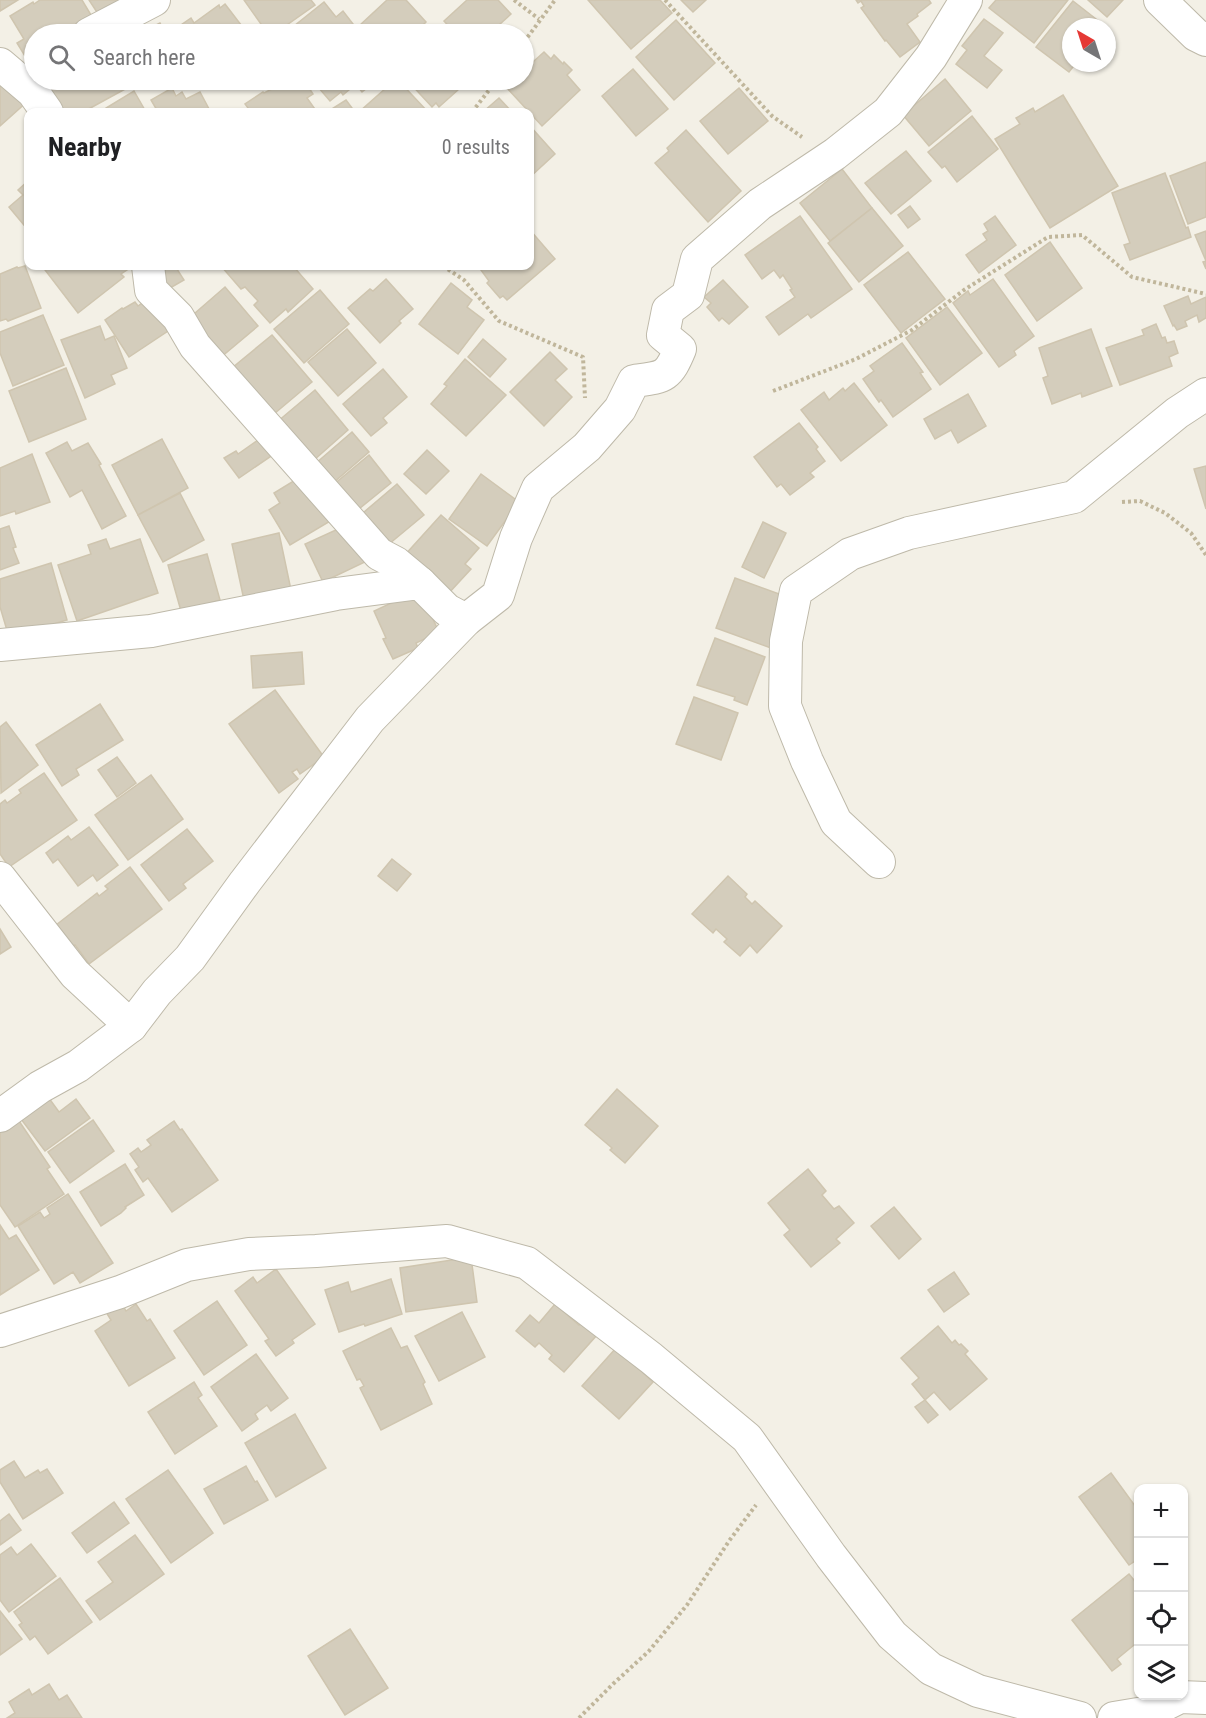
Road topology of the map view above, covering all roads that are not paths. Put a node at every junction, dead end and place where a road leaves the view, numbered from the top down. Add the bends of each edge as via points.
1 (154, 0) edge
2 (966, 0) edge
3 (1160, 0) edge
4 (108, 24) edge
5 (1206, 40) edge
6 (0, 56) edge
7 (0, 64) edge
8 (24, 65) edge
9 (24, 84) edge
10 (31, 90) edge
11 (44, 108) edge
12 (148, 270) edge
13 (1206, 394) edge
14 (420, 583) junction
15 (466, 620) junction
16 (0, 645) edge
17 (879, 862) dead end
18 (0, 878) edge
19 (131, 1026) junction
20 (0, 1116) edge
21 (0, 1331) edge
22 (1206, 1698) edge
23 (1080, 1718) edge
24 (1114, 1718) edge

1 - 4 street
2 - 15 street via 931,57 888,112 835,154 760,204 697,259 688,295 668,310 663,335 680,349 672,367 659,377 634,381 620,409 587,447 538,489 516,538 498,595
3 - 5 street
6 - 8 street
7 - 9 street
10 - 11 street
12 - 14 street via 151,290 178,317 195,346 379,554
13 - 17 street via 1074,497 909,532 850,554 796,591 786,641 785,705 836,822
14 - 15 street via 447,610
14 - 16 street via 336,594 151,631
15 - 19 street via 370,719 190,958
18 - 19 street via 75,974
19 - 20 street
21 - 23 street via 120,1292 187,1265 249,1254 447,1241 527,1263 747,1438 892,1635 931,1669 978,1691
22 - 24 street via 1180,1697 1150,1712

